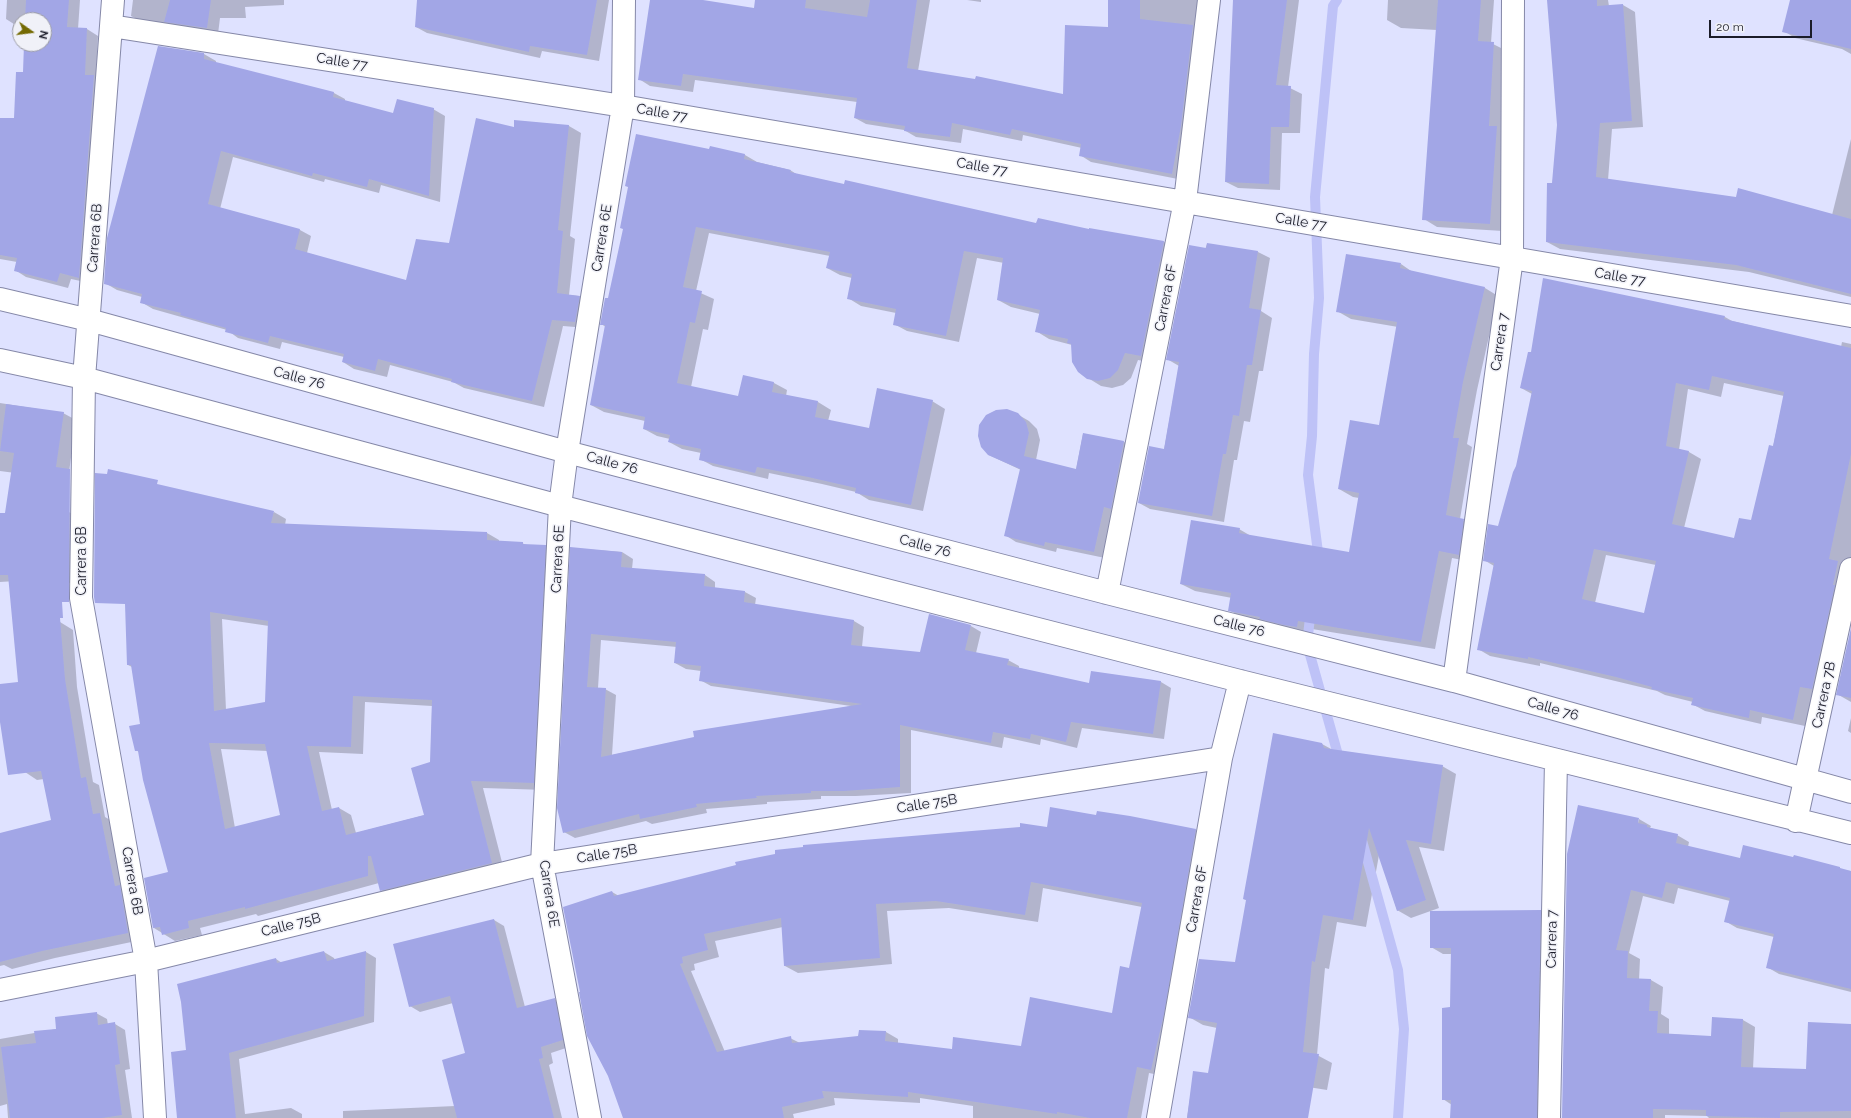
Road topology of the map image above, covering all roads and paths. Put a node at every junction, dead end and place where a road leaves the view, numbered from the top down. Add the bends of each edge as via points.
1 (113, 0) edge
2 (624, 0) edge
3 (1209, 0) edge
4 (1514, 0) edge
5 (111, 26) junction
6 (623, 106) junction
7 (1185, 201) junction
8 (1512, 258) junction
9 (0, 298) edge
10 (1851, 316) edge
11 (89, 320) junction
12 (0, 360) edge
13 (84, 378) junction
14 (567, 452) junction
15 (560, 506) junction
16 (1851, 569) edge
17 (1108, 593) junction
18 (1240, 681) junction
19 (1454, 681) junction
20 (1222, 758) junction
21 (1556, 760) junction
22 (1806, 780) junction
23 (1851, 792) edge
24 (1796, 821) junction
25 (1851, 833) edge
26 (542, 864) junction
27 (146, 961) junction
28 (0, 990) edge
29 (155, 1118) edge
30 (590, 1118) edge
31 (1158, 1118) edge
32 (1549, 1118) edge

1 - 5 street, Carrera 6B
2 - 6 street, Carrera 6E
3 - 7 street, Carrera 6F
4 - 8 street, Carrera 7
5 - 6 street, Calle 77
5 - 11 street, Carrera 6B
6 - 7 street, Calle 77
6 - 14 street, Carrera 6E
7 - 8 street, Calle 77
7 - 17 street, Carrera 6F
8 - 10 street, Calle 77
8 - 19 street, Carrera 7
9 - 11 street, Calle 76
11 - 13 street, Carrera 6B
11 - 14 street, Calle 76
12 - 13 street
13 - 15 street
13 - 27 street, Carrera 6B via 81,598
14 - 15 street, Carrera 6E
14 - 17 street, Calle 76
15 - 18 street
15 - 26 street, Carrera 6E
16 - 22 street, Carrera 7B
17 - 19 street, Calle 76
18 - 20 street, Carrera 6F
18 - 21 street
19 - 22 street, Calle 76
20 - 26 street, Calle 75B
20 - 31 street, Carrera 6F
21 - 24 street
21 - 32 street, Carrera 7
22 - 23 street, Calle 76
22 - 24 street, Carrera 7B
24 - 25 street
26 - 27 street, Calle 75B
26 - 30 street, Carrera 6E
27 - 28 street, Calle 75B
27 - 29 street, Carrera 6B

